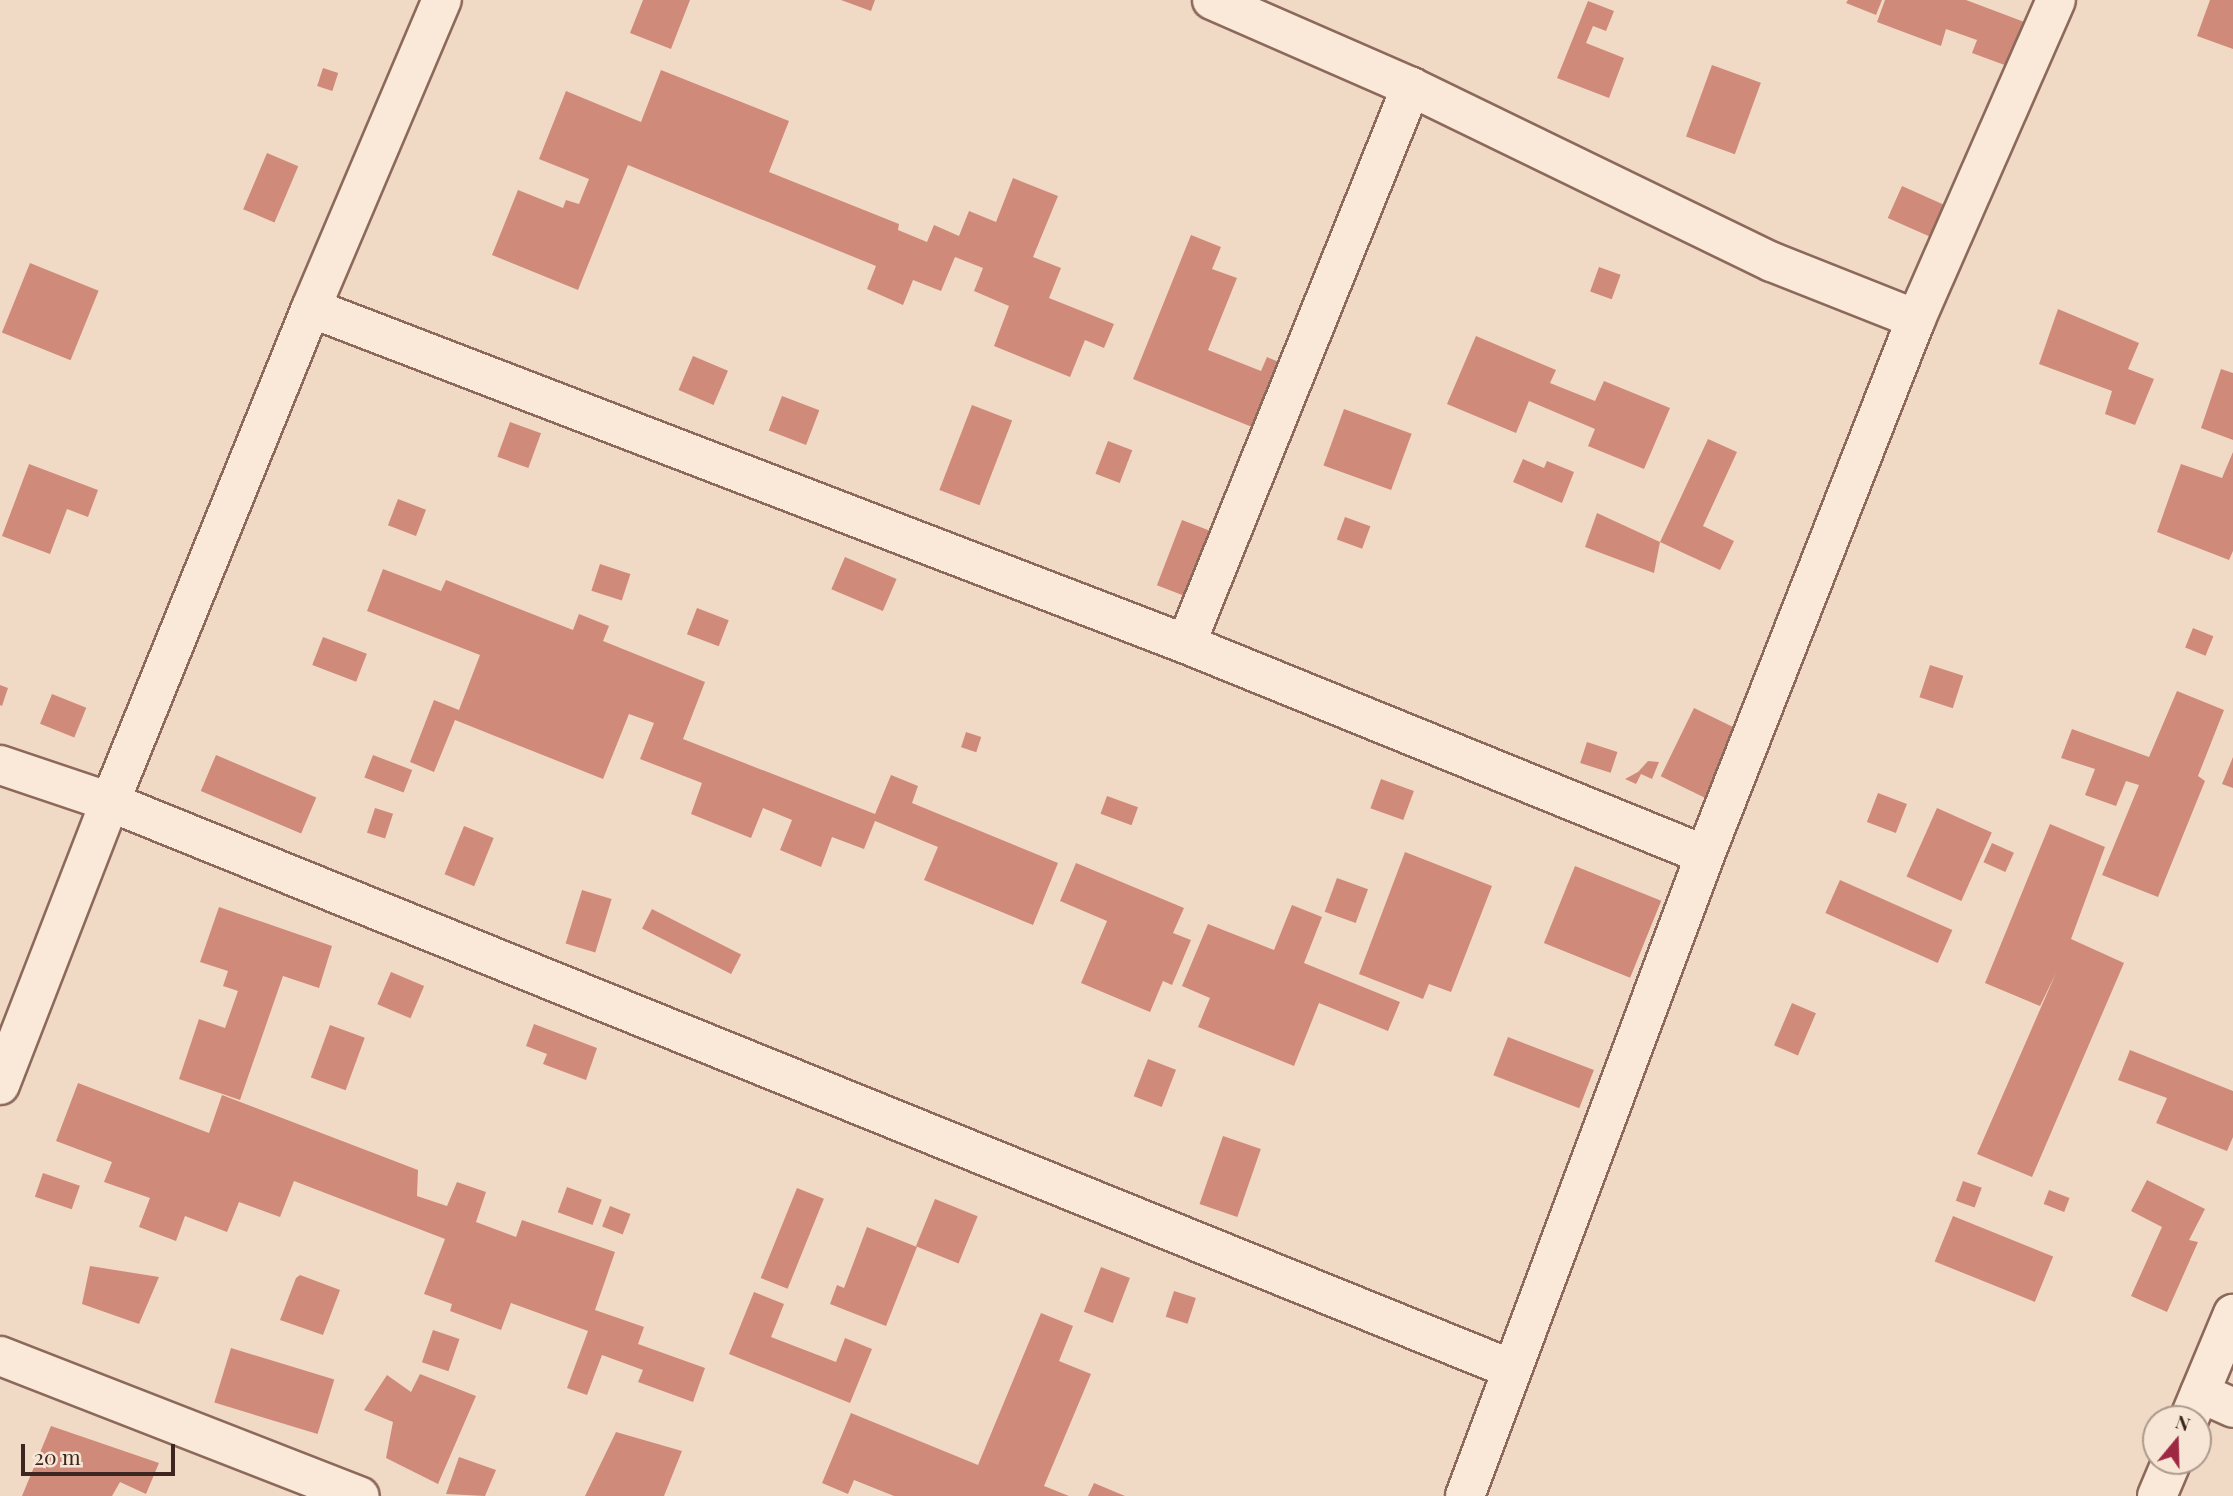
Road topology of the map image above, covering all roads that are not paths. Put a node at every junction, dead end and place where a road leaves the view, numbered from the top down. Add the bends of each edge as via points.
1 (442, 0) edge
2 (1212, 0) edge
3 (2056, 0) edge
4 (1411, 87) junction
5 (311, 308) junction
6 (1916, 319) junction
7 (1186, 643) junction
8 (0, 765) edge
9 (110, 802) junction
10 (1705, 855) junction
11 (0, 1085) edge
12 (2233, 1314) edge
13 (0, 1356) edge
14 (1511, 1369) junction
15 (2208, 1405) edge
16 (2166, 1475) edge
17 (360, 1496) edge
18 (1465, 1496) edge
19 (2157, 1496) edge

1 - 5 street
2 - 4 street
3 - 6 street
4 - 6 street via 1772,262
4 - 7 street
5 - 7 street
5 - 9 street
6 - 10 street
7 - 10 street
8 - 9 street
9 - 11 street
9 - 14 street
10 - 14 street
12 - 15 street
13 - 17 street
14 - 18 street
16 - 19 street

